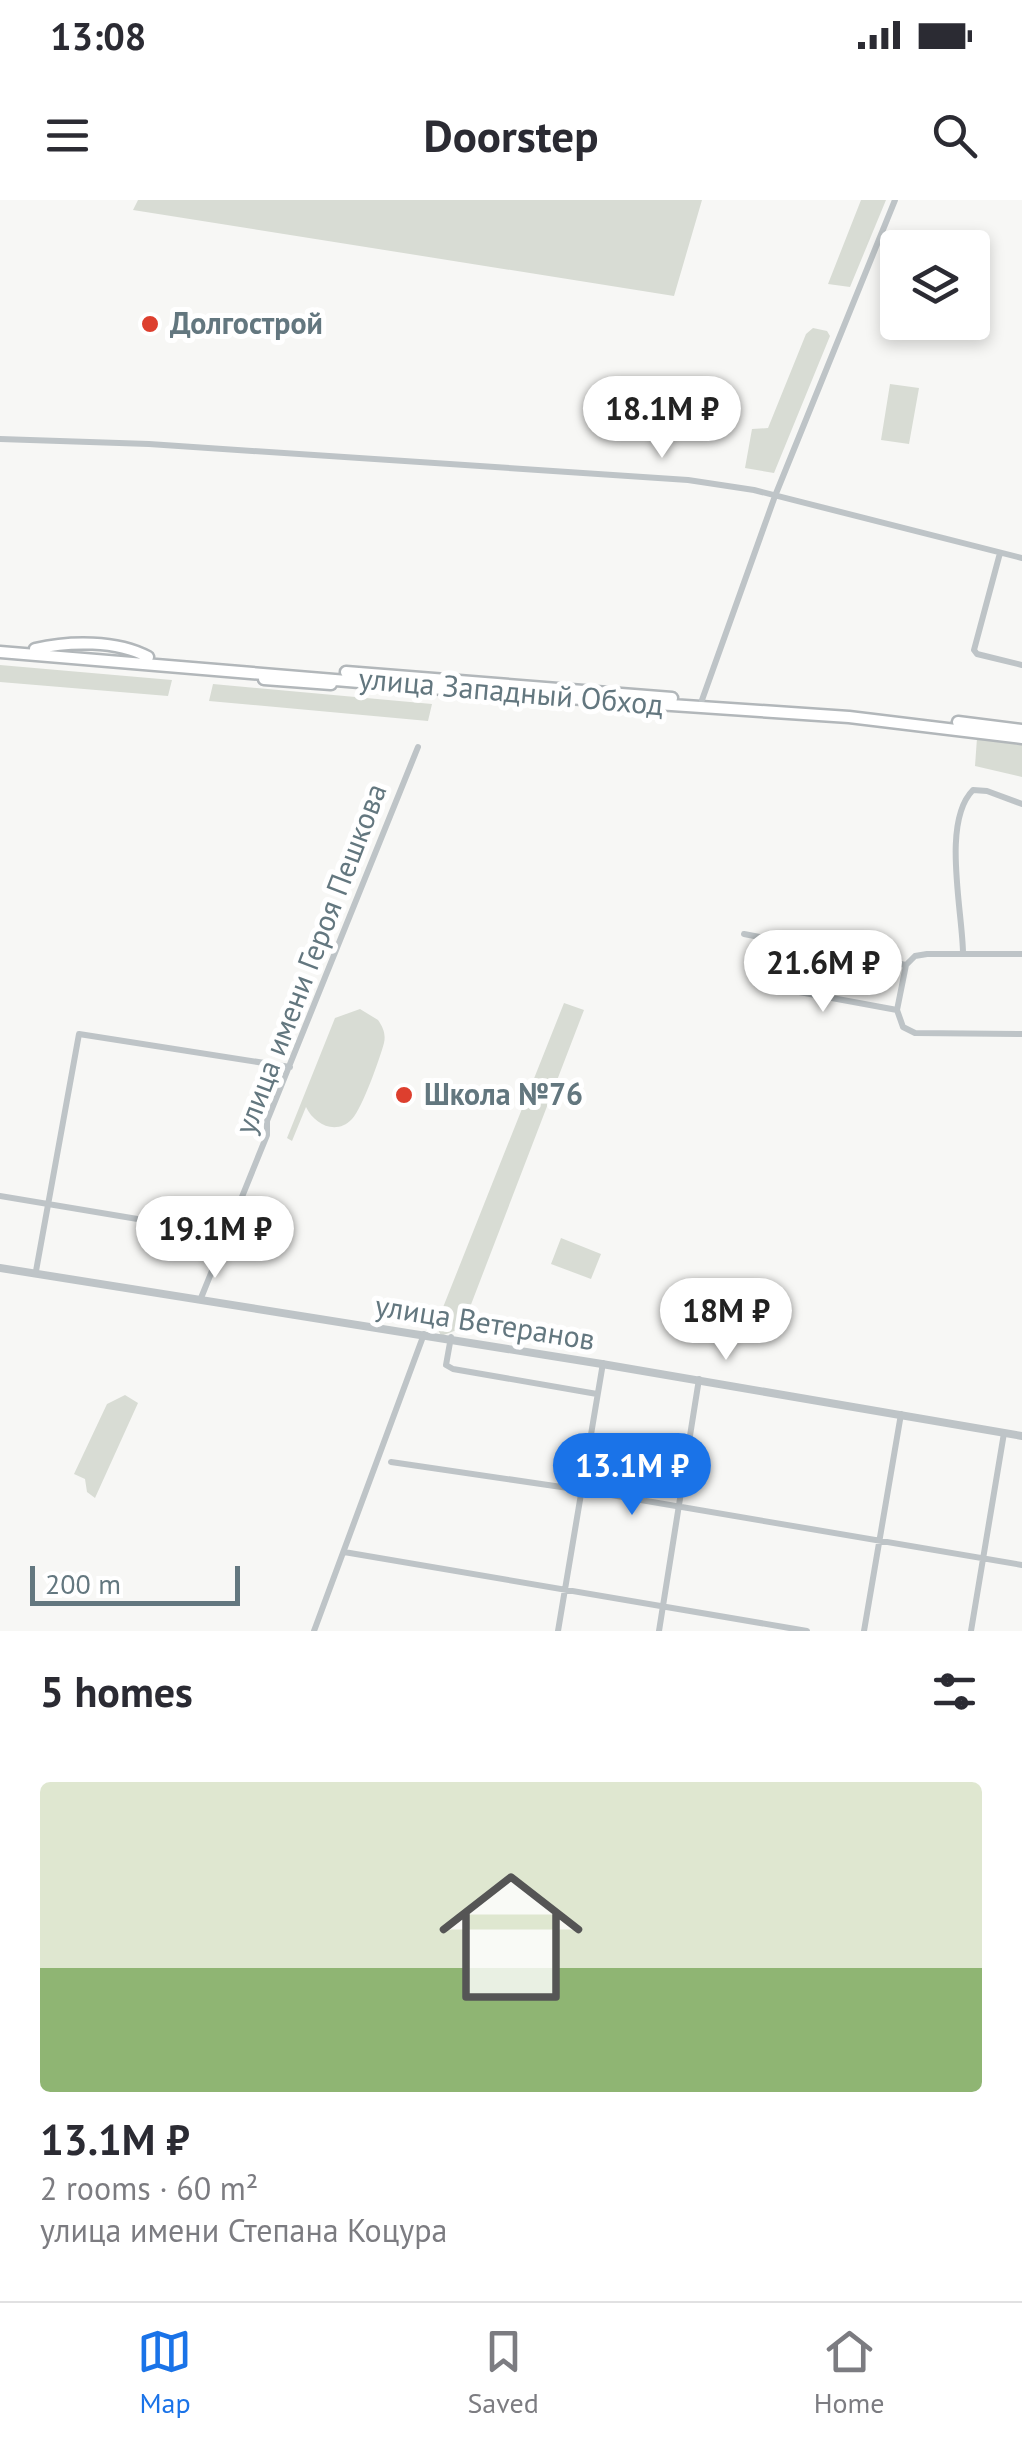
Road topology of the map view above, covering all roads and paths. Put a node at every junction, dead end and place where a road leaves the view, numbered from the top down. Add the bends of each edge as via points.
1 (895, 200) edge
2 (0, 439) edge
3 (774, 496) junction
4 (1000, 552) junction
5 (1022, 558) edge
6 (0, 649) edge
7 (1022, 665) edge
8 (702, 700) junction
9 (1022, 730) edge
10 (1022, 738) edge
11 (418, 748) dead end
12 (1022, 804) edge
13 (744, 934) dead end
14 (963, 954) junction
15 (1022, 954) edge
16 (906, 965) junction
17 (756, 984) dead end
18 (897, 1010) junction
19 (1022, 1034) edge
20 (290, 1068) junction
21 (0, 1196) edge
22 (48, 1204) junction
23 (227, 1234) junction
24 (0, 1266) edge
25 (36, 1271) junction
26 (201, 1298) junction
27 (423, 1334) junction
28 (450, 1339) junction
29 (602, 1363) junction
30 (699, 1379) junction
31 (597, 1394) junction
32 (901, 1414) junction
33 (1004, 1433) junction
34 (1022, 1434) edge
35 (391, 1462) dead end
36 (582, 1490) junction
37 (680, 1509) junction
38 (879, 1542) junction
39 (344, 1552) junction
40 (983, 1559) junction
41 (1022, 1565) edge
42 (566, 1591) junction
43 (663, 1607) junction
44 (314, 1631) edge
45 (558, 1631) edge
46 (659, 1631) edge
47 (807, 1631) edge
48 (864, 1631) edge
49 (971, 1631) edge

1 - 3 street
2 - 3 street via 688,480
3 - 4 street
3 - 8 street
4 - 5 street
4 - 7 street via 974,650
6 - 8 highway, улица Западный Обход
6 - 10 highway, улица Западный Обход via 849,716
8 - 9 highway, улица Западный Обход
11 - 20 street, улица имени Героя Пешкова
12 - 14 street via 987,791 966,797 954,888
13 - 16 street
14 - 15 street
14 - 16 street via 914,956
16 - 18 street
17 - 18 street
18 - 19 street via 914,1034
20 - 22 street via 79,1034
20 - 23 street, улица имени Героя Пешкова
21 - 22 street
22 - 23 street
22 - 25 street
23 - 26 street, улица имени Героя Пешкова
24 - 25 street, улица Ветеранов
24 - 27 street, улица Ветеранов
25 - 26 street, улица Ветеранов
26 - 27 street, улица Ветеранов
27 - 28 street, улица Ветеранов
27 - 39 street
28 - 29 street, улица Ветеранов
28 - 31 street via 446,1365 453,1369
29 - 30 street, улица Ветеранов
29 - 31 street
30 - 32 street, улица Ветеранов
30 - 34 street, улица Ветеранов
30 - 37 street
31 - 36 street
32 - 33 street, улица Ветеранов
32 - 38 street
33 - 34 street, улица Ветеранов
33 - 40 street
35 - 36 street
36 - 37 street
36 - 42 street
37 - 38 street
37 - 43 street
38 - 40 street
38 - 48 street
39 - 42 street
39 - 44 street
40 - 41 street
40 - 49 street
42 - 43 street
42 - 45 street
43 - 46 street
43 - 47 street

